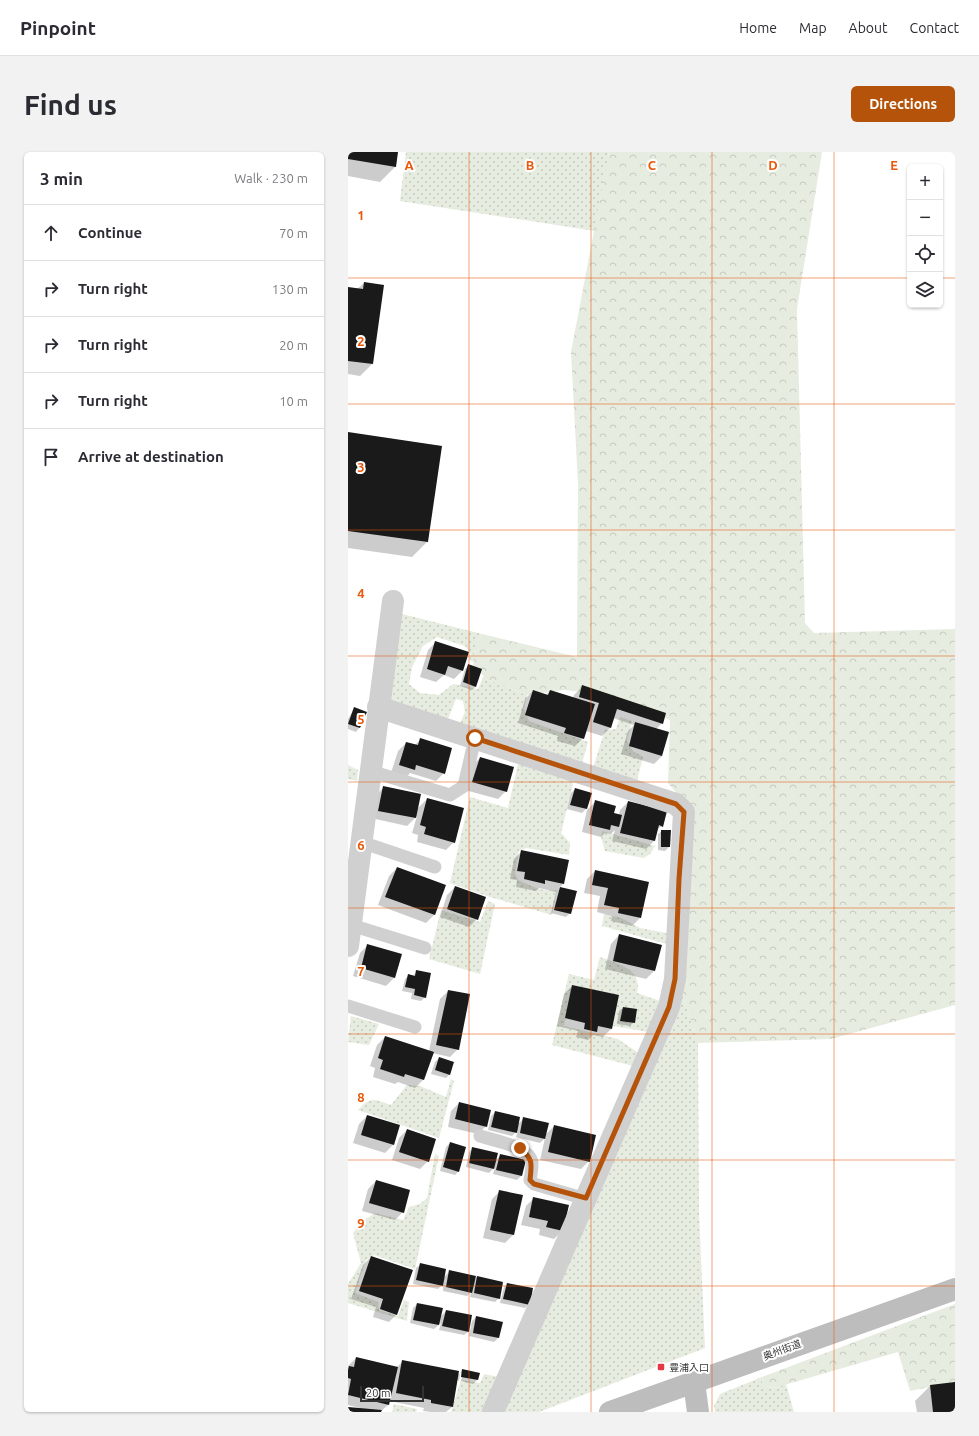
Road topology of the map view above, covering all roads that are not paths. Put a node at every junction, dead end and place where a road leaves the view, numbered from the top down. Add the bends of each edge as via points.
1 (393, 601) dead end
2 (378, 708) junction
3 (475, 738) junction
4 (370, 771) junction
5 (361, 842) junction
6 (435, 867) dead end
7 (351, 925) junction
8 (348, 946) edge
9 (425, 948) dead end
10 (348, 1006) edge
11 (415, 1027) dead end
12 (480, 1136) dead end
13 (586, 1198) junction
14 (955, 1289) edge
15 (694, 1382) junction
16 (493, 1412) edge
17 (610, 1412) edge
18 (698, 1412) edge

1 - 2 street
2 - 3 street
2 - 4 street
3 - 4 lane via 464,786 450,795
3 - 13 street via 676,804 684,812 675,979 669,1007
4 - 5 street
5 - 6 lane
5 - 7 street
7 - 8 street
7 - 9 lane
10 - 11 lane
12 - 13 lane via 520,1148 528,1155 532,1163 530,1180 534,1184
13 - 16 street
14 - 15 main road, 奥州街道
15 - 17 main road, 奥州街道
15 - 18 main road

